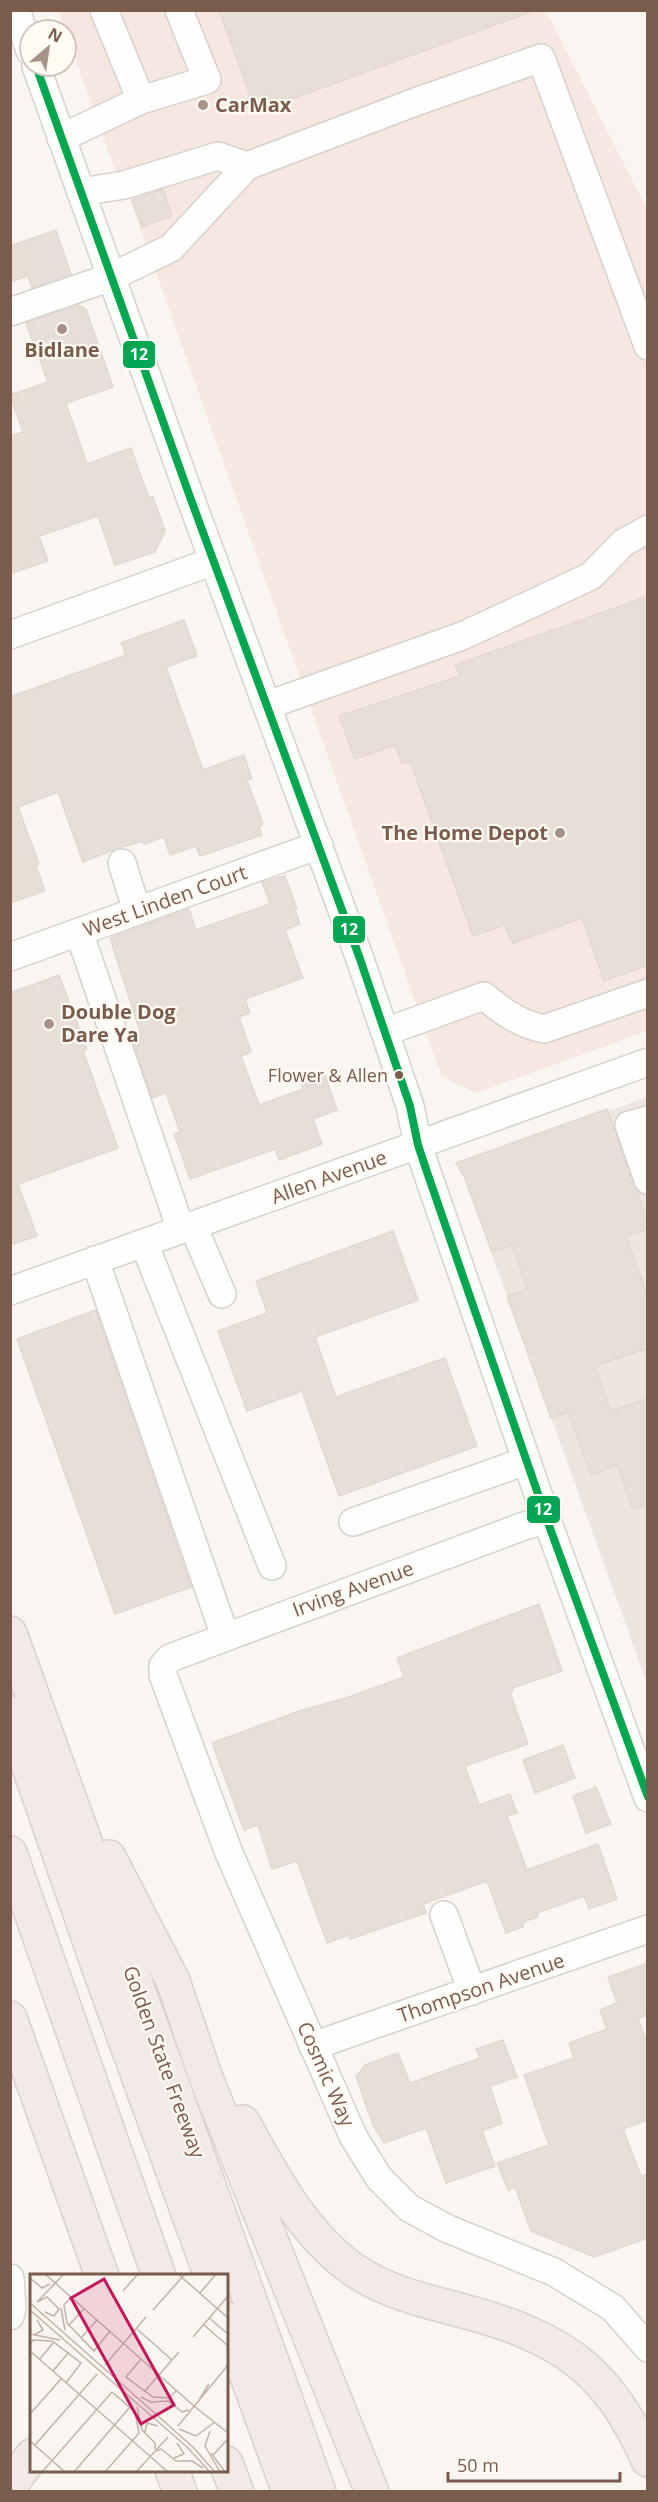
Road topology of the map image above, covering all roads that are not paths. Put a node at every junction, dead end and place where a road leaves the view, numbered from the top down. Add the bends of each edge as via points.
1 (104, 10) edge
2 (179, 10) edge
3 (40, 78) edge
4 (141, 100) junction
5 (61, 138) junction
6 (247, 166) junction
7 (81, 192) junction
8 (111, 277) junction
9 (10, 312) edge
10 (648, 346) edge
11 (648, 529) edge
12 (214, 561) junction
13 (10, 635) edge
14 (268, 705) junction
15 (319, 845) junction
16 (122, 862) dead end
17 (137, 911) junction
18 (82, 941) junction
19 (10, 957) edge
20 (648, 993) edge
21 (385, 1032) junction
22 (648, 1062) edge
23 (648, 1120) edge
24 (418, 1145) junction
25 (648, 1180) edge
26 (187, 1228) junction
27 (144, 1243) junction
28 (95, 1260) junction
29 (10, 1291) edge
30 (222, 1294) dead end
31 (526, 1461) junction
32 (547, 1520) junction
33 (353, 1522) dead end
34 (272, 1566) dead end
35 (10, 1633) edge
36 (225, 1636) junction
37 (163, 1666) joint
38 (10, 1713) edge
39 (48, 1740) junction
40 (10, 1776) edge
41 (648, 1798) edge
42 (10, 1853) edge
43 (444, 1915) dead end
44 (648, 1929) edge
45 (472, 1991) junction
46 (10, 2018) edge
47 (197, 2046) junction
48 (314, 2046) junction
49 (84, 2225) junction
50 (95, 2274) edge
51 (101, 2274) edge
52 (158, 2274) edge
53 (187, 2274) edge
54 (210, 2274) edge
55 (10, 2278) edge
56 (10, 2316) edge
57 (228, 2324) edge
58 (648, 2348) edge
59 (228, 2389) edge
60 (30, 2459) edge
61 (648, 2460) edge
62 (228, 2468) edge
63 (173, 2472) edge
64 (10, 2486) edge
65 (180, 2492) edge
66 (237, 2492) edge
67 (265, 2492) edge
68 (289, 2492) edge
69 (318, 2492) edge
70 (372, 2492) edge

1 - 4 street
2 - 4 street via 207,80
3 - 5 street
4 - 5 street
5 - 7 street
6 - 7 street via 218,156 124,185
6 - 8 street via 171,248
6 - 10 street via 541,58
7 - 8 street
8 - 9 street
8 - 12 street
11 - 14 street via 623,543 591,576 529,605 462,636
12 - 13 street
12 - 14 street
14 - 15 street
15 - 17 street, West Linden Court
15 - 21 street
16 - 17 street
17 - 18 street, West Linden Court
18 - 19 street, West Linden Court
18 - 26 street via 163,1179
20 - 21 street via 544,1029 508,1015 484,996
21 - 24 street via 410,1106
22 - 24 street, Allen Avenue
23 - 25 street via 629,1125
24 - 26 street, Allen Avenue
24 - 31 street
26 - 27 street, Allen Avenue
26 - 30 street
27 - 28 street, Allen Avenue
27 - 34 street
28 - 29 street, Allen Avenue
28 - 36 street
31 - 32 street
31 - 33 street
32 - 36 street, Irving Avenue
32 - 41 street
35 - 39 highway, Golden State Freeway
36 - 37 street, Irving Avenue via 170,1658
37 - 48 street, Cosmic Way via 229,1853
38 - 54 highway
39 - 47 highway via 173,1981
39 - 69 highway, Golden State Freeway
40 - 53 highway
42 - 52 highway
43 - 45 street
44 - 45 street, Thompson Avenue
45 - 48 street, Thompson Avenue
46 - 49 highway
47 - 61 highway via 300,2217 335,2256 356,2272 408,2297 528,2331 567,2352 612,2395
47 - 70 highway via 206,2078
48 - 58 street, Cosmic Way via 353,2136 379,2178 409,2208 448,2229 554,2272 613,2308
49 - 50 highway
49 - 51 highway
55 - 56 street
57 - 68 highway
59 - 67 highway
60 - 64 highway
62 - 66 highway
63 - 65 highway

